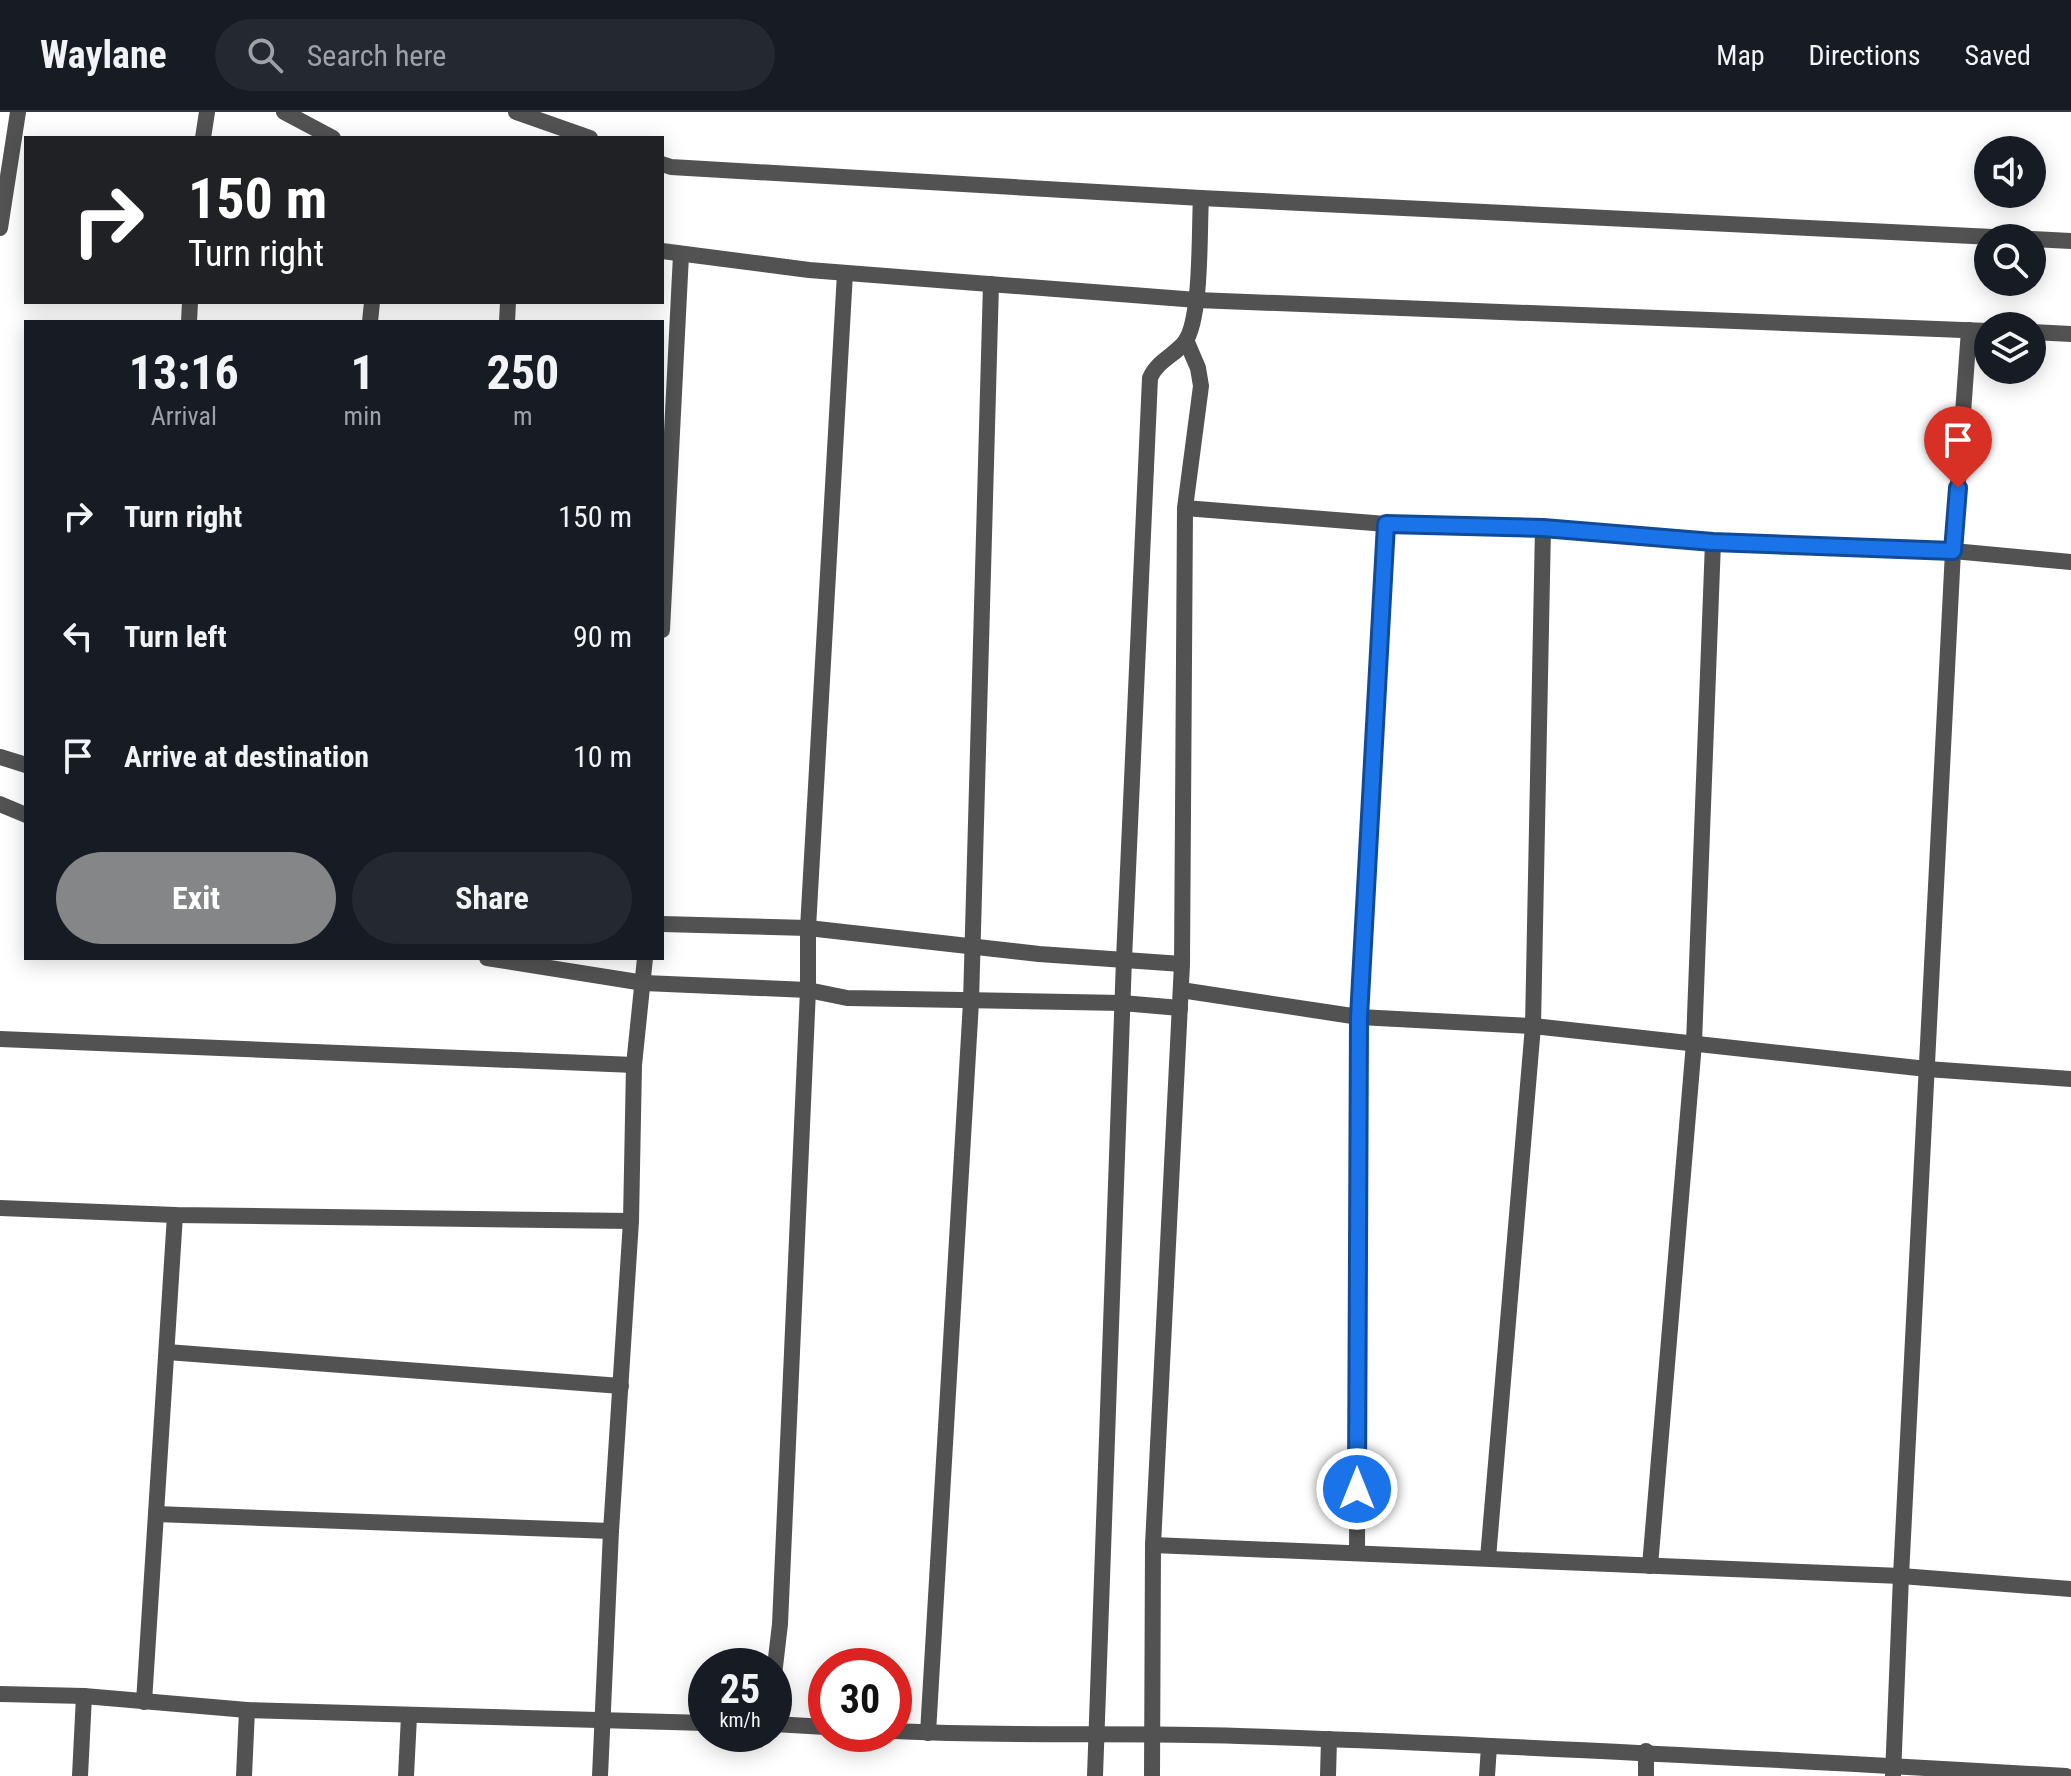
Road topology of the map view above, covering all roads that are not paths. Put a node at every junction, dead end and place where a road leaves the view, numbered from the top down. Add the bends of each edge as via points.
1 (18, 112) edge
2 (207, 112) edge
3 (284, 112) edge
4 (516, 112) edge
5 (203, 136) edge
6 (329, 136) edge
7 (584, 136) edge
8 (664, 165) edge
9 (1201, 198) junction
10 (0, 228) edge
11 (1974, 236) edge
12 (2046, 240) edge
13 (2071, 241) edge
14 (664, 251) edge
15 (681, 255) junction
16 (845, 273) junction
17 (991, 284) junction
18 (1197, 300) junction
19 (1969, 330) junction
20 (1974, 330) edge
21 (2046, 333) edge
22 (2071, 334) edge
23 (1186, 340) junction
24 (1185, 508) junction
25 (1386, 524) junction
26 (1543, 528) junction
27 (1713, 542) junction
28 (1953, 551) junction
29 (2071, 562) edge
30 (664, 591) edge
31 (0, 757) edge
32 (24, 764) edge
33 (0, 804) edge
34 (24, 814) edge
35 (664, 924) edge
36 (808, 928) junction
37 (971, 946) junction
38 (1124, 959) junction
39 (501, 960) edge
40 (645, 960) edge
41 (1182, 964) junction
42 (644, 983) junction
43 (808, 990) junction
44 (1181, 990) junction
45 (971, 1002) junction
46 (1122, 1003) junction
47 (1180, 1008) junction
48 (1359, 1017) junction
49 (1533, 1026) junction
50 (0, 1039) edge
51 (1694, 1043) junction
52 (634, 1065) junction
53 (1927, 1069) junction
54 (2071, 1079) edge
55 (0, 1208) edge
56 (175, 1215) junction
57 (631, 1221) junction
58 (167, 1352) junction
59 (621, 1386) junction
60 (156, 1514) junction
61 (611, 1531) junction
62 (1153, 1545) junction
63 (1357, 1553) junction
64 (1488, 1558) junction
65 (1650, 1566) junction
66 (1901, 1576) junction
67 (2071, 1589) edge
68 (777, 1648) edge
69 (0, 1694) edge
70 (84, 1696) junction
71 (144, 1702) junction
72 (247, 1710) junction
73 (409, 1716) junction
74 (601, 1722) junction
75 (688, 1723) edge
76 (912, 1732) edge
77 (928, 1733) junction
78 (1153, 1733) junction
79 (1098, 1734) junction
80 (1329, 1739) junction
81 (1489, 1746) junction
82 (1646, 1751) junction
83 (1893, 1771) edge
84 (80, 1776) edge
85 (244, 1776) edge
86 (406, 1776) edge
87 (600, 1776) edge
88 (1095, 1776) edge
89 (1152, 1776) edge
90 (1328, 1776) edge
91 (1487, 1776) edge
92 (1646, 1776) edge
93 (2066, 1776) edge

1 - 10 street
2 - 5 street
3 - 6 street
4 - 7 street
8 - 9 street
9 - 11 street
9 - 18 street
12 - 13 street
14 - 15 street
15 - 16 street
15 - 30 street
16 - 17 street
16 - 36 street
17 - 18 street
17 - 37 street
18 - 19 street
18 - 23 street
19 - 20 street
19 - 28 street
21 - 22 street
23 - 24 street via 1201,386
23 - 38 street via 1150,378
24 - 25 street
24 - 41 street
25 - 26 street
25 - 48 street
26 - 27 street
26 - 49 street
27 - 28 street
27 - 51 street
28 - 29 street
28 - 53 street
31 - 32 street
33 - 34 street
35 - 36 street
36 - 37 street
36 - 43 street
37 - 38 street
37 - 45 street
38 - 41 street
38 - 46 street
39 - 42 street
40 - 42 street
41 - 44 street
42 - 43 street
42 - 52 street
43 - 45 street via 847,998
43 - 68 street
44 - 47 street
44 - 48 street
45 - 46 street
45 - 77 street
46 - 47 street
46 - 79 street
47 - 62 street
48 - 49 street
48 - 63 street
49 - 51 street
49 - 64 street
50 - 52 street
51 - 53 street
51 - 65 street
52 - 57 street
53 - 54 street
53 - 66 street
55 - 56 street
56 - 57 street
56 - 58 street
57 - 59 street
58 - 59 street
58 - 60 street
59 - 61 street
60 - 61 street
60 - 71 street
61 - 74 street
62 - 63 street
62 - 78 street
63 - 64 street
64 - 65 street
65 - 66 street
66 - 67 street
66 - 83 street
69 - 70 street
70 - 71 street
70 - 84 street
71 - 72 street
72 - 73 street
72 - 85 street
73 - 74 street
73 - 86 street
74 - 75 street
74 - 87 street
76 - 77 street
77 - 79 street
78 - 79 street
78 - 80 street
78 - 89 street
79 - 88 street
80 - 81 street
80 - 90 street
81 - 82 street
81 - 91 street
82 - 83 street
82 - 92 street
83 - 93 street

